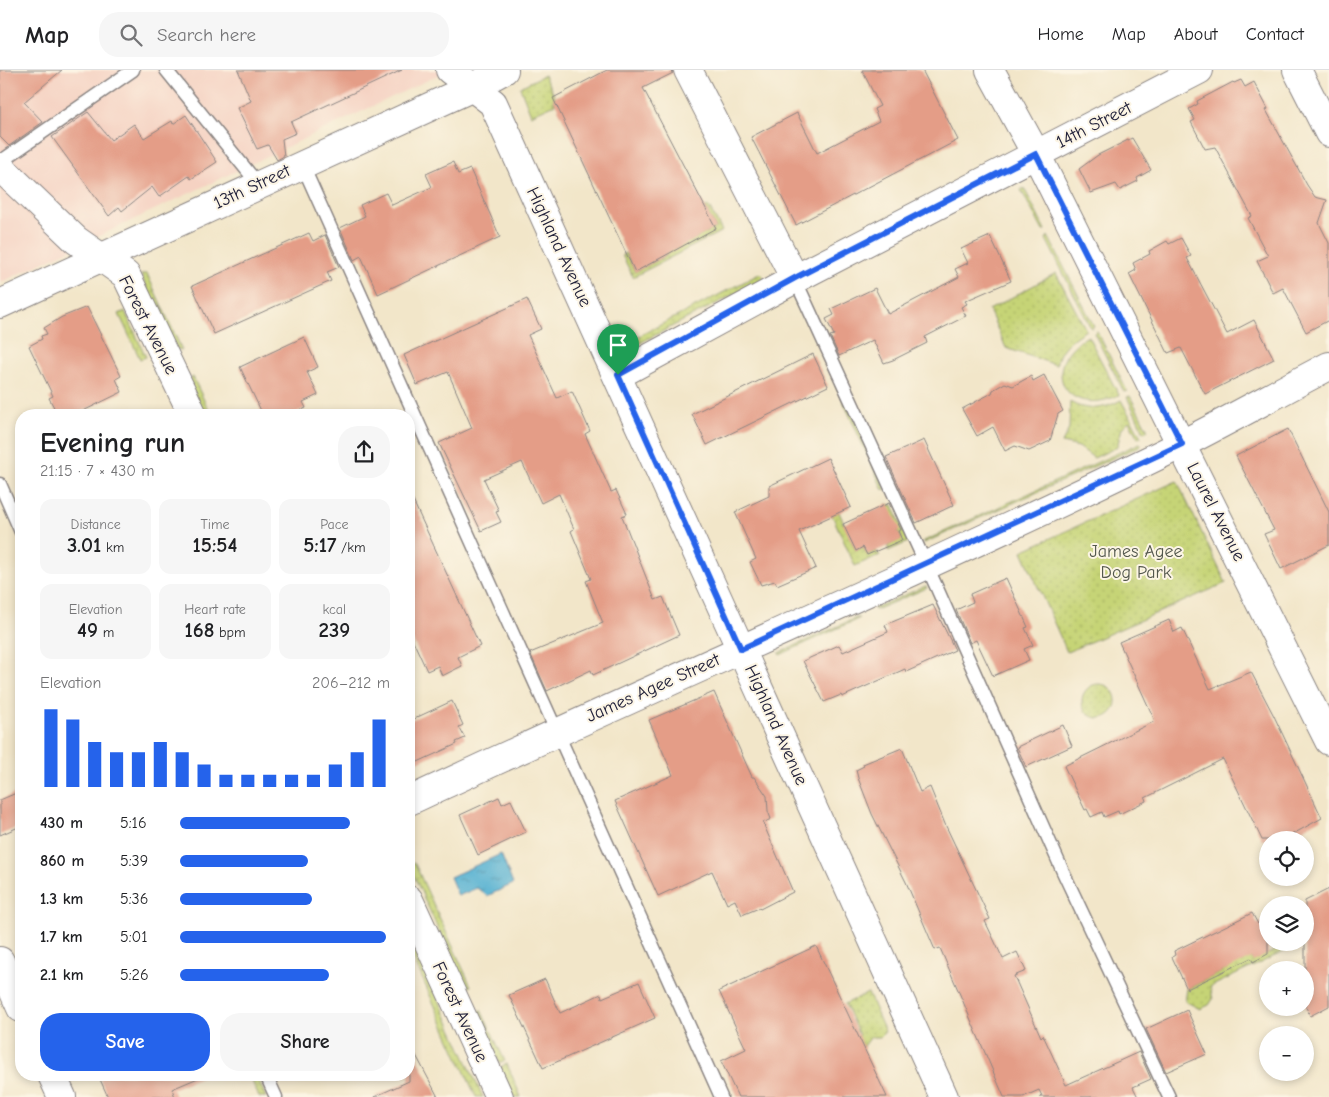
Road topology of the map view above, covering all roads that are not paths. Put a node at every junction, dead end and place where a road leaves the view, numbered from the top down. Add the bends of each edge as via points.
1 (133, 70) edge
2 (166, 70) edge
3 (450, 70) edge
4 (504, 70) edge
5 (688, 70) edge
6 (990, 70) edge
7 (1200, 70) edge
8 (1297, 70) edge
9 (473, 87) junction
10 (1329, 133) edge
11 (1036, 154) junction
12 (0, 162) edge
13 (302, 164) junction
14 (0, 167) edge
15 (258, 184) junction
16 (101, 257) junction
17 (795, 278) junction
18 (0, 304) edge
19 (1329, 366) edge
20 (618, 375) junction
21 (190, 409) edge
22 (412, 409) edge
23 (415, 416) edge
24 (1182, 444) junction
25 (0, 484) edge
26 (15, 518) edge
27 (926, 565) junction
28 (741, 649) junction
29 (557, 732) junction
30 (1329, 741) edge
31 (415, 799) edge
32 (415, 913) edge
33 (10, 974) edge
34 (15, 989) edge
35 (55, 1081) edge
36 (269, 1081) edge
37 (62, 1097) edge
38 (276, 1097) edge
39 (499, 1097) edge
40 (721, 1097) edge
41 (944, 1097) edge
42 (1169, 1097) edge

1 - 12 lane
2 - 15 lane
3 - 9 street, Highland Avenue
4 - 9 street, 13th Street
5 - 17 street
6 - 11 street, Laurel Avenue
7 - 11 street, 14th Street
8 - 10 street
9 - 13 street, 13th Street
9 - 20 street, Highland Avenue via 493,103
11 - 17 street, 14th Street
11 - 24 street, Laurel Avenue
13 - 15 street, 13th Street
13 - 22 lane
14 - 16 street, Forest Avenue via 76,240
15 - 16 street, 13th Street
16 - 18 street, 13th Street
16 - 21 street, Forest Avenue via 126,274
17 - 20 street, 14th Street
17 - 27 lane
19 - 24 street, James Agee Street
20 - 28 street, Highland Avenue
23 - 29 lane
24 - 27 street, James Agee Street
24 - 30 street, Laurel Avenue
25 - 26 lane
27 - 28 street, James Agee Street
27 - 42 lane via 1064,874
28 - 29 street, James Agee Street
28 - 41 street, Highland Avenue
29 - 31 street, James Agee Street
29 - 40 lane
32 - 39 street, Forest Avenue
33 - 34 street
35 - 37 street
36 - 38 lane

